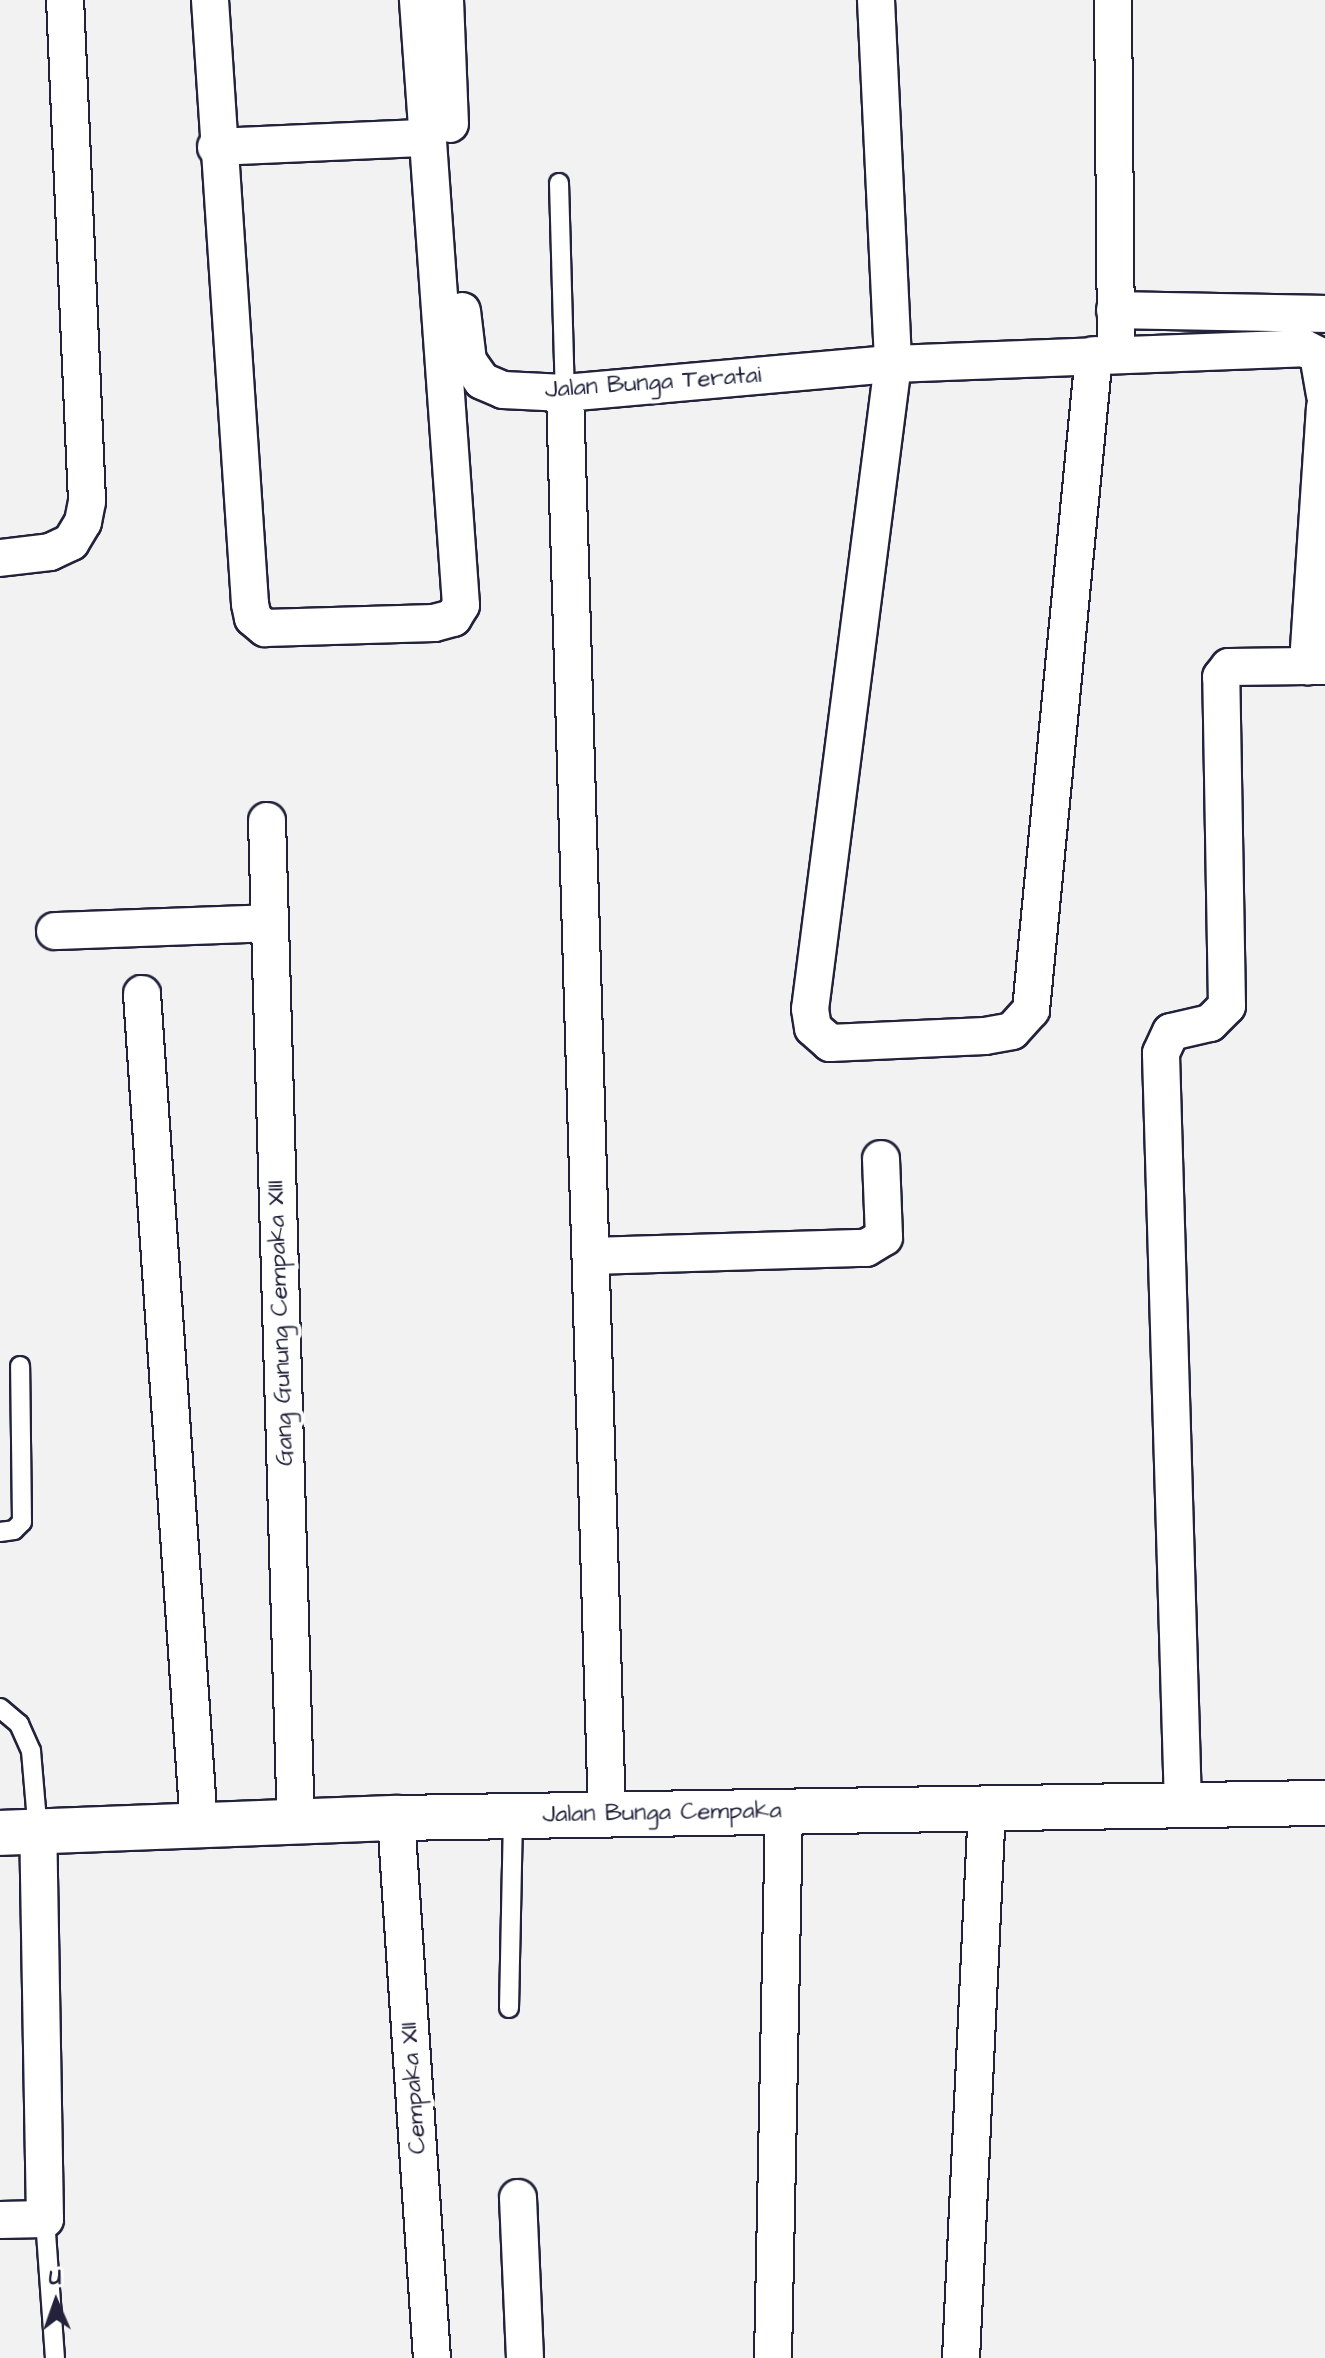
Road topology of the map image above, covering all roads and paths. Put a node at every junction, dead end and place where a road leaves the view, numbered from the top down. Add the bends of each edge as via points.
1 (65, 0) edge
2 (210, 0) edge
3 (418, 0) edge
4 (445, 0) edge
5 (876, 0) edge
6 (1113, 0) edge
7 (426, 138) junction
8 (216, 147) junction
9 (559, 183) dead end
10 (1115, 310) junction
11 (1325, 314) edge
12 (1105, 354) junction
13 (1322, 355) edge
14 (893, 364) junction
15 (565, 393) junction
16 (1325, 395) edge
17 (1325, 407) edge
18 (0, 558) edge
19 (1316, 666) edge
20 (267, 821) dead end
21 (270, 923) junction
22 (55, 931) dead end
23 (142, 994) dead end
24 (881, 1159) dead end
25 (591, 1256) junction
26 (20, 1366) dead end
27 (0, 1532) edge
28 (0, 1708) edge
29 (1325, 1803) edge
30 (1183, 1805) junction
31 (987, 1807) junction
32 (784, 1810) junction
33 (607, 1814) junction
34 (513, 1817) junction
35 (396, 1818) junction
36 (296, 1825) junction
37 (199, 1826) junction
38 (19, 1832) edge
39 (509, 2008) dead end
40 (518, 2198) dead end
41 (45, 2219) junction
42 (0, 2220) edge
43 (55, 2358) edge
44 (432, 2358) edge
45 (525, 2358) edge
46 (773, 2358) edge
47 (961, 2358) edge

1 - 18 street via 87,501 71,542 50,552
2 - 8 street
3 - 7 street
4 - 15 street, Jalan Bunga Teratai via 468,361 491,386
5 - 14 street
6 - 10 street
7 - 8 street
7 - 8 street via 461,605 453,618 434,623 265,628 253,618
9 - 15 lane
10 - 11 street
10 - 12 street
12 - 13 street, Jalan Bunga Teratai via 1304,348
12 - 14 street, Jalan Bunga Teratai
12 - 14 street via 1031,1010 1012,1031 985,1036 830,1043 813,1028 810,1009
13 - 16 street
14 - 15 street, Jalan Bunga Teratai
15 - 25 street
17 - 19 street
19 - 30 street via 1229,667 1221,677 1227,1006 1210,1023 1171,1032 1161,1053
20 - 21 street, Gang Gunung Cempaka XIII
21 - 22 street
21 - 36 street, Gang Gunung Cempaka XIII
23 - 37 street
24 - 25 street via 884,1237 866,1248
25 - 33 street
26 - 27 lane via 22,1522
28 - 38 lane via 19,1724 31,1751
29 - 30 street, Jalan Bunga Cempaka
30 - 31 street, Jalan Bunga Cempaka
31 - 32 street, Jalan Bunga Cempaka
31 - 47 street
32 - 33 street, Jalan Bunga Cempaka
32 - 46 street
33 - 34 street, Jalan Bunga Cempaka
34 - 35 street, Jalan Bunga Cempaka
34 - 39 lane
35 - 36 street, Jalan Bunga Cempaka
35 - 44 street, Cempaka XII
36 - 37 street, Jalan Bunga Cempaka
37 - 38 street, Jalan Bunga Cempaka
38 - 41 street
40 - 45 street
41 - 42 street
41 - 43 lane

